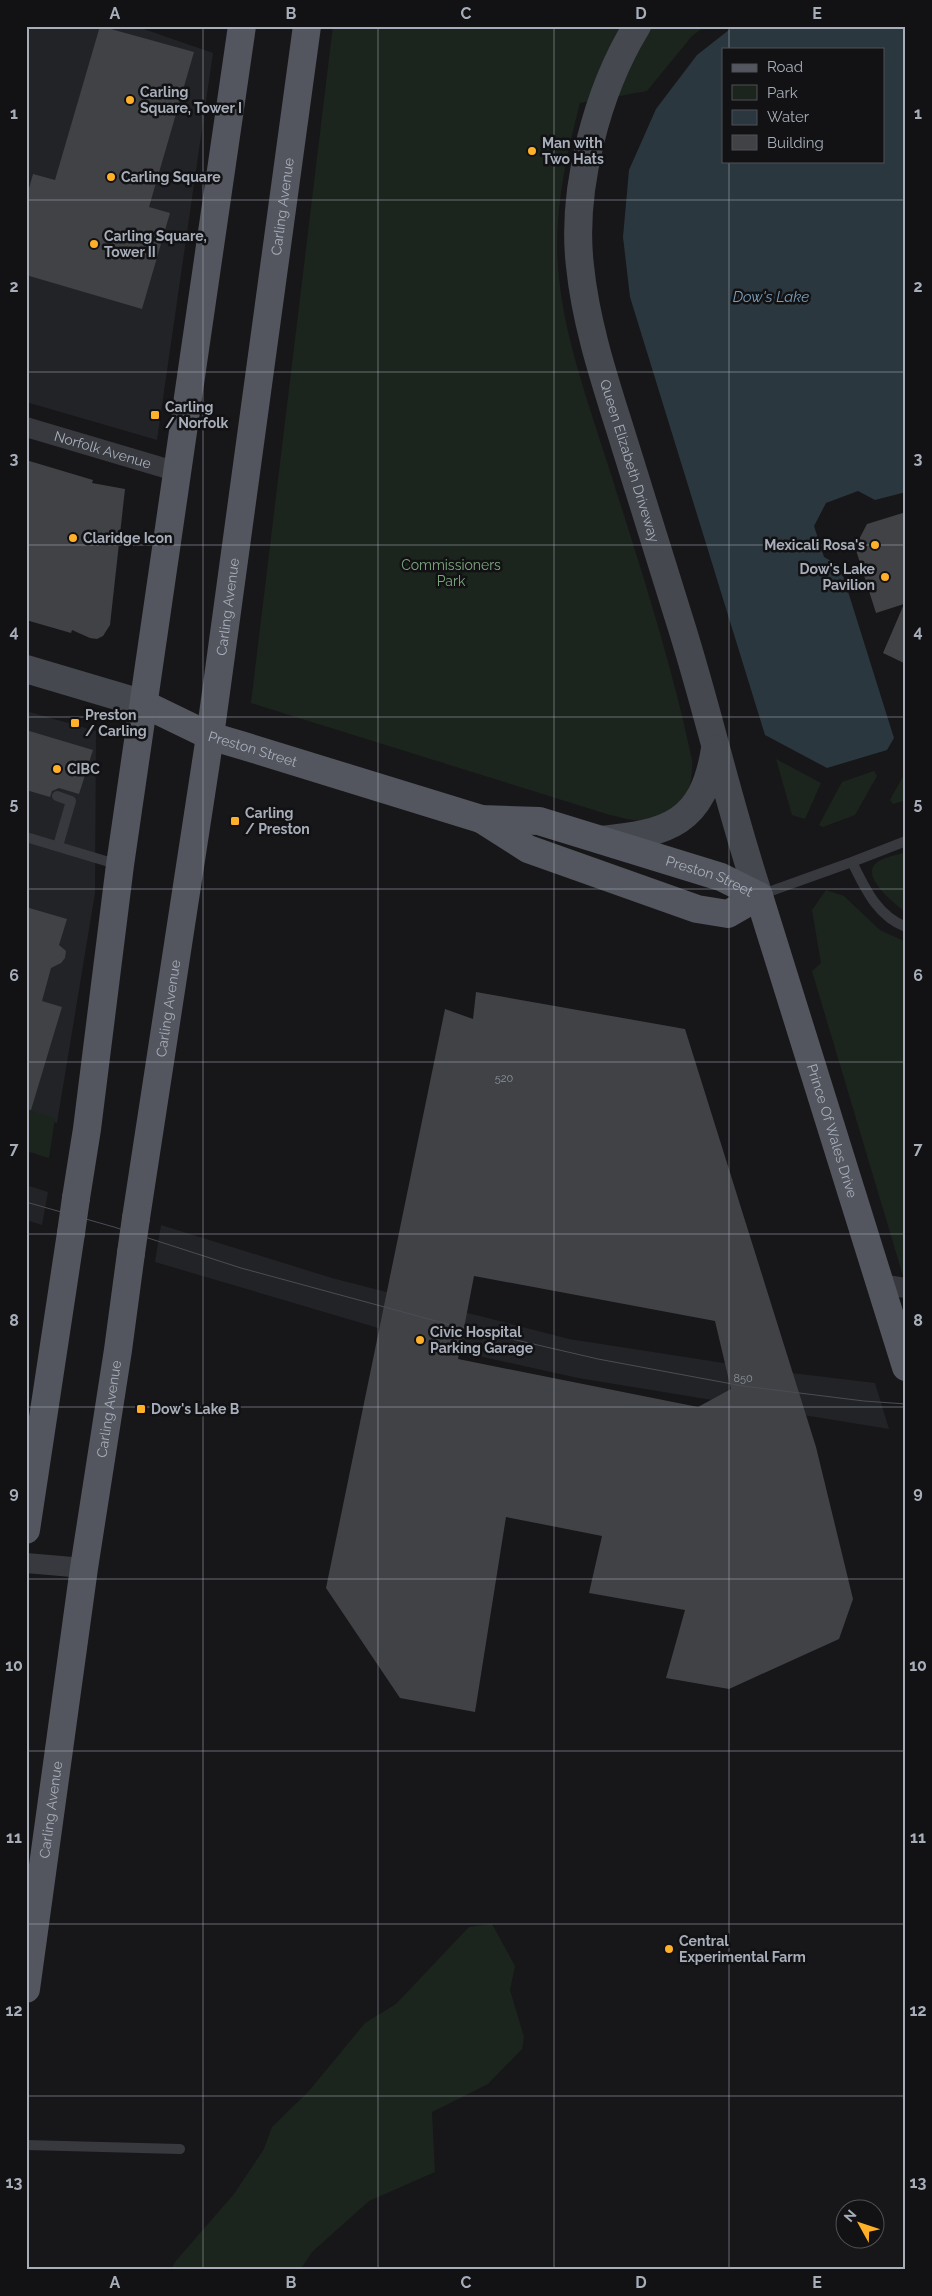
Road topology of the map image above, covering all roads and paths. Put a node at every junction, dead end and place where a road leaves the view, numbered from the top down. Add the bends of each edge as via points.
1 (242, 26) edge
2 (308, 26) edge
3 (638, 26) edge
4 (26, 427) edge
5 (178, 472) junction
6 (26, 670) edge
7 (144, 704) junction
8 (210, 736) junction
9 (715, 748) junction
10 (57, 796) dead end
11 (481, 819) junction
12 (26, 837) edge
13 (601, 840) junction
14 (906, 841) edge
15 (58, 846) junction
16 (852, 862) junction
17 (120, 865) junction
18 (759, 896) junction
19 (906, 927) edge
20 (879, 1284) junction
21 (906, 1288) edge
22 (906, 1367) edge
23 (26, 1530) edge
24 (26, 1563) edge
25 (84, 1568) junction
26 (26, 1989) edge
27 (26, 2145) edge
28 (180, 2149) dead end

1 - 5 main road
2 - 8 main road, Carling Avenue
3 - 9 main road, Queen Elizabeth Driveway via 625,46 593,132 579,210 580,265 589,322 609,395
4 - 5 street, Norfolk Avenue
5 - 7 main road
6 - 7 main road, Preston Street
7 - 8 main road, Preston Street
7 - 17 main road
8 - 11 main road, Preston Street
8 - 25 main road, Carling Avenue, bridge
9 - 13 main road via 706,783 684,817 660,831
9 - 18 main road, Queen Elizabeth Driveway
10 - 15 lane via 71,801
11 - 13 main road, Preston Street via 538,821
11 - 18 main road, Preston Street via 528,849 697,909 728,914
12 - 15 lane
13 - 18 main road, Preston Street via 721,877
14 - 16 lane
15 - 17 lane
16 - 18 lane
16 - 19 lane via 876,906 887,917
17 - 23 main road, bridge via 86,1135
18 - 20 main road, Prince Of Wales Drive
20 - 21 street
20 - 22 main road, Prince Of Wales Drive
24 - 25 street
25 - 26 main road, Carling Avenue
27 - 28 lane

